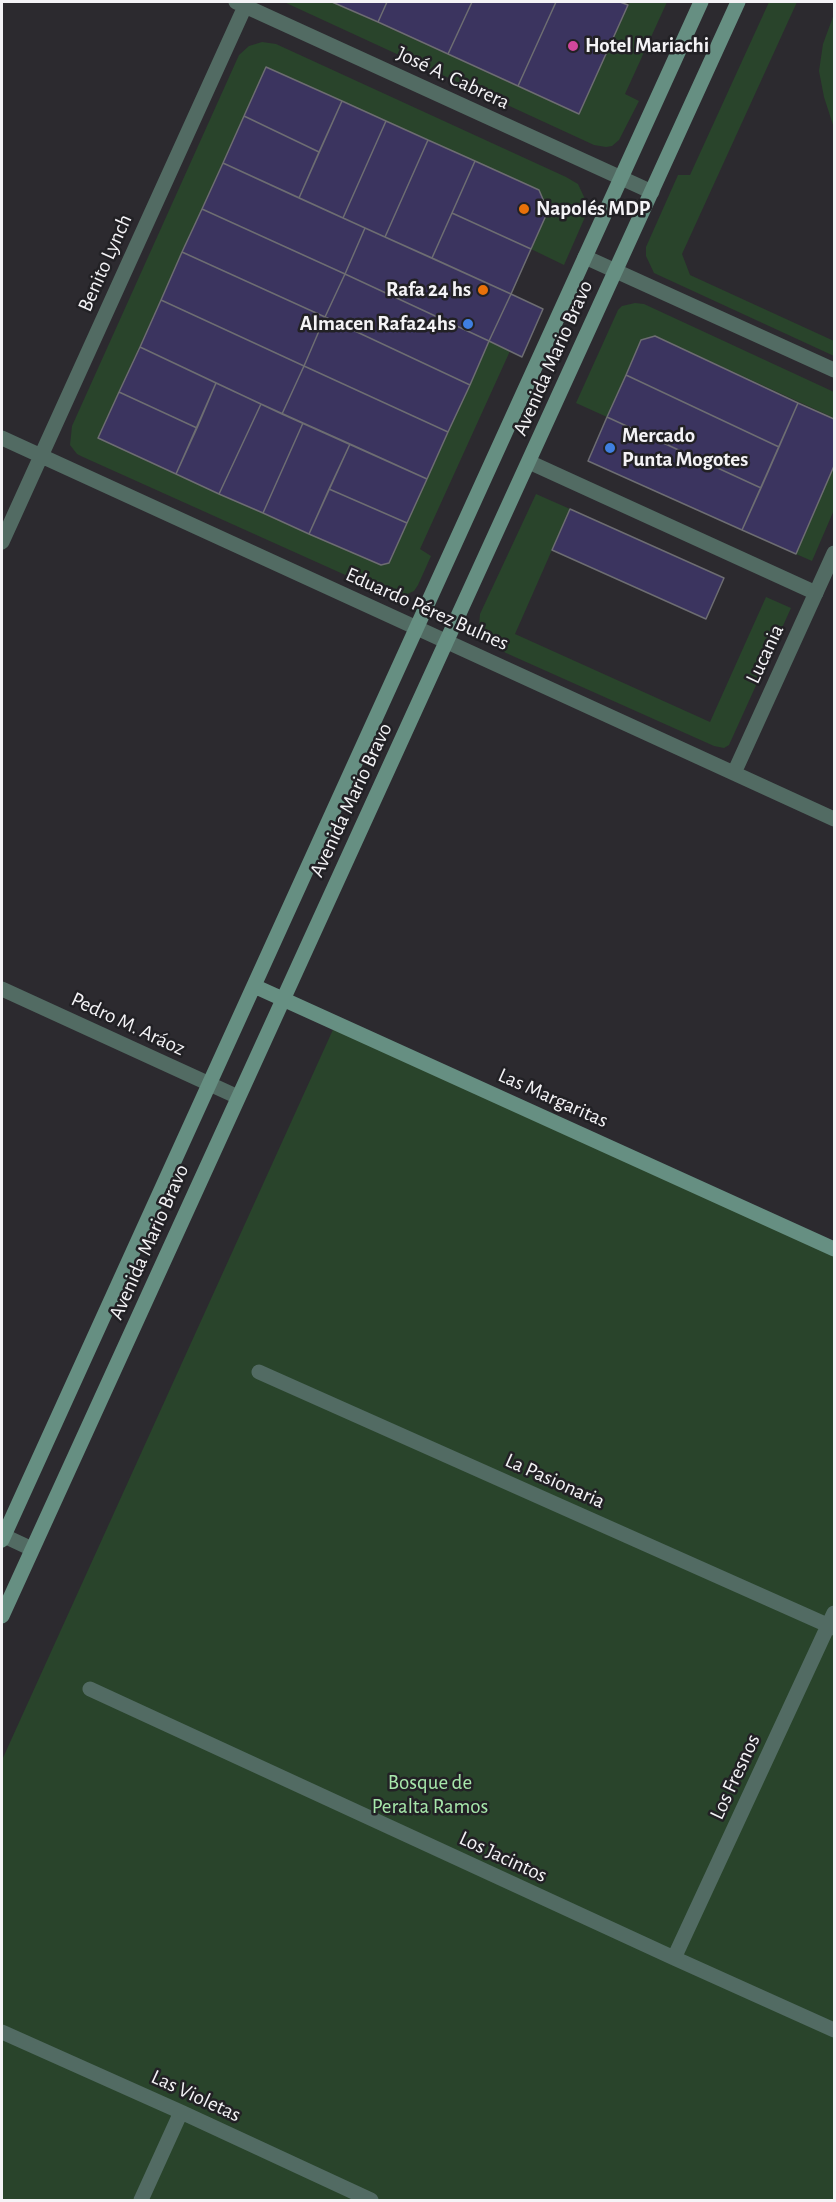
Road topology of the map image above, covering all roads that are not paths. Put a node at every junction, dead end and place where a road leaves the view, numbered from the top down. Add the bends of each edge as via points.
1 (701, 2) edge
2 (738, 2) edge
3 (243, 3) edge
4 (620, 178) junction
5 (652, 192) junction
6 (585, 256) junction
7 (616, 271) junction
8 (834, 370) edge
9 (2, 438) edge
10 (40, 456) junction
11 (529, 462) junction
12 (2, 542) edge
13 (834, 553) edge
14 (816, 593) junction
15 (417, 628) junction
16 (447, 641) junction
17 (734, 773) junction
18 (834, 819) edge
19 (254, 986) junction
20 (2, 989) edge
21 (283, 998) junction
22 (209, 1084) junction
23 (237, 1097) junction
24 (834, 1249) edge
25 (259, 1372) dead end
26 (2, 1537) edge
27 (32, 1549) junction
28 (2, 1616) edge
29 (833, 1622) edge
30 (90, 1689) dead end
31 (674, 1958) junction
32 (834, 2030) edge
33 (2, 2032) edge
34 (181, 2112) junction
35 (141, 2200) edge
36 (371, 2200) edge

1 - 4 main road, Avenida Mario Bravo
2 - 5 main road, Avenida Mario Bravo
3 - 4 street, José A. Cabrera
3 - 10 street, Benito Lynch
4 - 5 street, José A. Cabrera
4 - 6 main road, Avenida Mario Bravo
5 - 7 main road, Avenida Mario Bravo
6 - 7 street
6 - 15 main road, Avenida Mario Bravo
7 - 8 street
7 - 11 main road, Avenida Mario Bravo
9 - 10 street, Eduardo Pérez Bulnes
10 - 12 street, Benito Lynch
10 - 15 street, Eduardo Pérez Bulnes
11 - 14 street
11 - 16 main road, Avenida Mario Bravo
13 - 14 street, Lucania
14 - 17 street, Lucania
15 - 16 street, Eduardo Pérez Bulnes
15 - 19 main road, Avenida Mario Bravo
16 - 17 street, Eduardo Pérez Bulnes
16 - 21 main road, Avenida Mario Bravo
17 - 18 street, Eduardo Pérez Bulnes
19 - 21 main road, Las Margaritas
19 - 22 main road, Avenida Mario Bravo
20 - 22 street, Pedro M. Aráoz
21 - 23 main road, Avenida Mario Bravo
21 - 24 main road, Las Margaritas
22 - 23 street, Pedro M. Aráoz
22 - 26 main road, Avenida Mario Bravo
23 - 27 main road, Avenida Mario Bravo
25 - 29 street, La Pasionaria
26 - 27 street
27 - 28 main road, Avenida Mario Bravo
29 - 31 street, Los Fresnos
30 - 31 street, Los Jacintos
31 - 32 street, Los Jacintos
33 - 34 street, Las Violetas
34 - 35 street
34 - 36 street, Las Violetas

